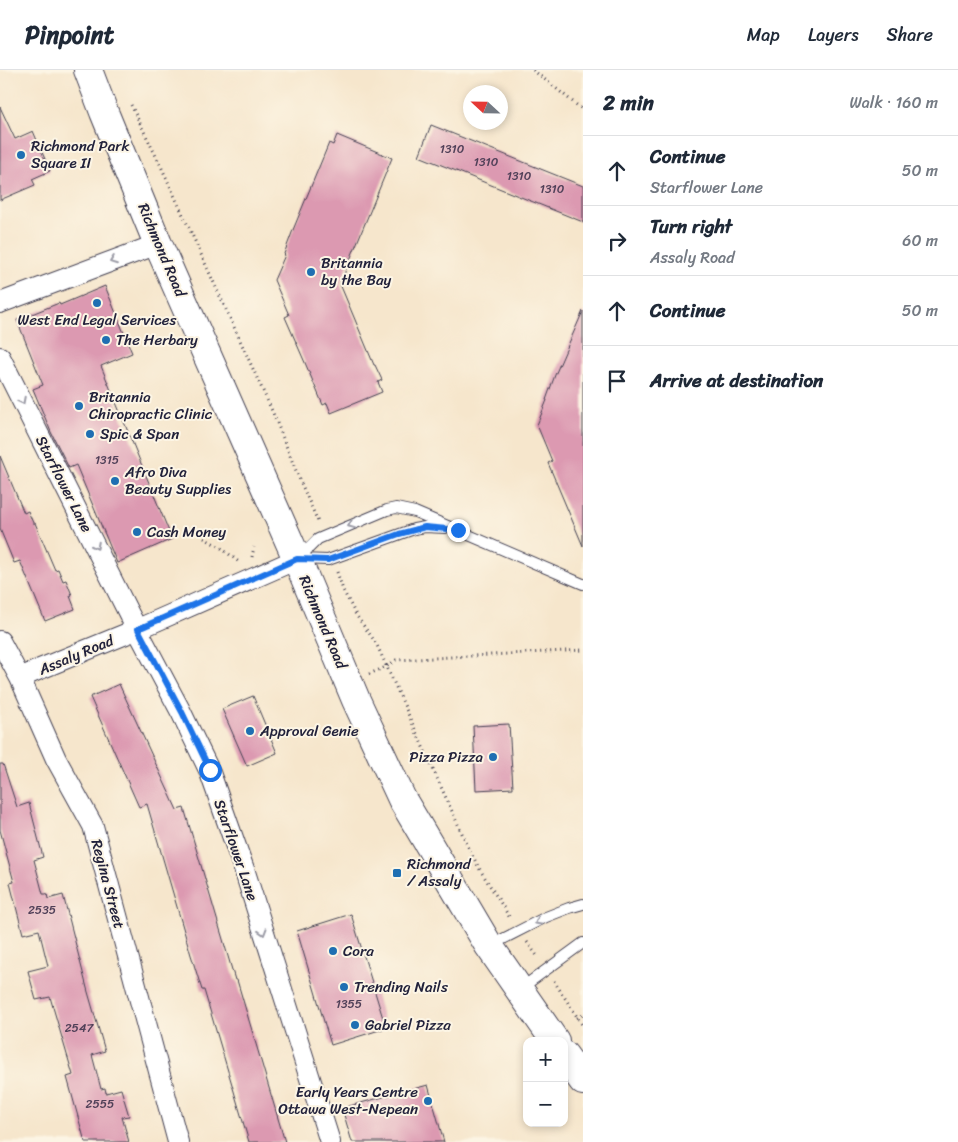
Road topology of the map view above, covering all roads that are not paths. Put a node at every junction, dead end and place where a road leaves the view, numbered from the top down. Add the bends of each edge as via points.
1 (88, 70) edge
2 (158, 244) junction
3 (0, 303) edge
4 (0, 357) edge
5 (458, 530) junction
6 (297, 559) junction
7 (583, 584) edge
8 (138, 629) junction
9 (0, 641) edge
10 (20, 678) junction
11 (583, 904) edge
12 (583, 943) edge
13 (490, 946) junction
14 (519, 990) junction
15 (552, 1037) edge
16 (568, 1060) edge
17 (583, 1081) edge
18 (178, 1142) edge
19 (330, 1142) edge

1 - 2 main road, Richmond Road
2 -> 3 street
2 - 6 main road, Richmond Road
4 -> 8 street, Starflower Lane
5 - 6 lane via 425,527 328,560
5 -> 6 lane via 415,512 396,508 318,539
5 - 7 lane
6 - 8 street, Assaly Road
6 - 13 main road, Richmond Road via 402,799
8 - 10 street, Assaly Road
8 -> 19 street, Starflower Lane via 210,770
9 - 10 street, Regina Street
10 - 18 street, Regina Street via 56,759 93,826
11 -> 13 lane via 546,917
12 - 14 lane
13 - 14 main road, Richmond Road
14 - 15 main road, Richmond Road
16 - 17 main road

